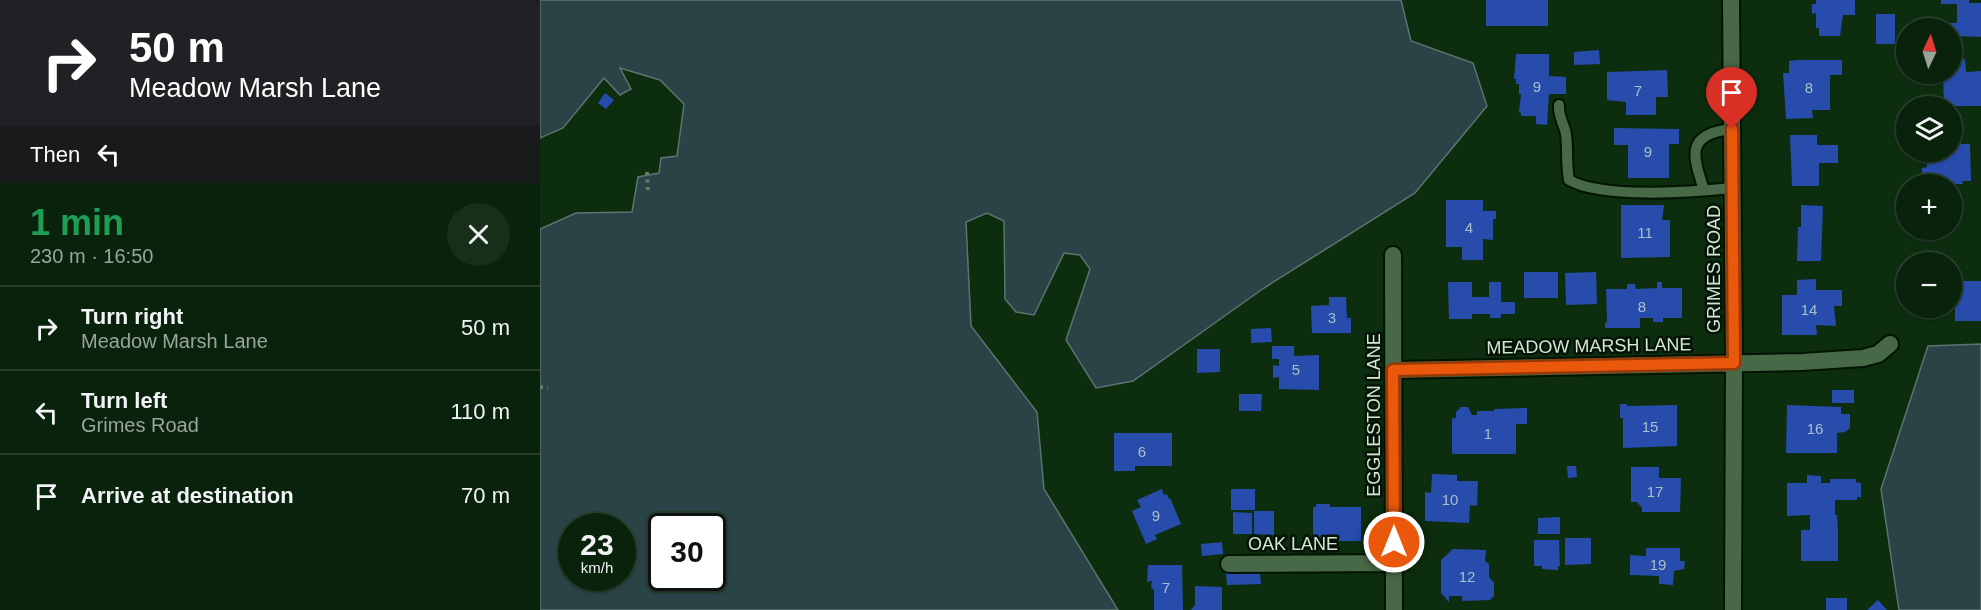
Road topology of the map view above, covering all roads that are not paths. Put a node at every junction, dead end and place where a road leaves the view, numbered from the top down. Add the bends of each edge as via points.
1 (1731, 0) edge
2 (1559, 105) dead end
3 (1732, 129) junction
4 (1732, 188) junction
5 (1704, 190) junction
6 (1393, 255) dead end
7 (1890, 344) dead end
8 (1734, 363) junction
9 (1393, 370) junction
10 (1394, 563) junction
11 (1229, 564) dead end
12 (1394, 610) edge
13 (1733, 610) edge

1 - 3 street, GRIMES ROAD
2 - 5 lane via 1569,180 1591,188 1624,192
3 - 4 street, GRIMES ROAD
3 - 5 lane via 1715,131 1698,142 1695,156
4 - 5 lane
4 - 8 street, GRIMES ROAD
6 - 9 street, EGGLESTON LANE
7 - 8 street, MEADOW MARSH LANE via 1878,354 1863,358
8 - 9 street, MEADOW MARSH LANE
8 - 13 street, GRIMES ROAD
9 - 10 street, EGGLESTON LANE
10 - 11 street, OAK LANE
10 - 12 street, EGGLESTON LANE

